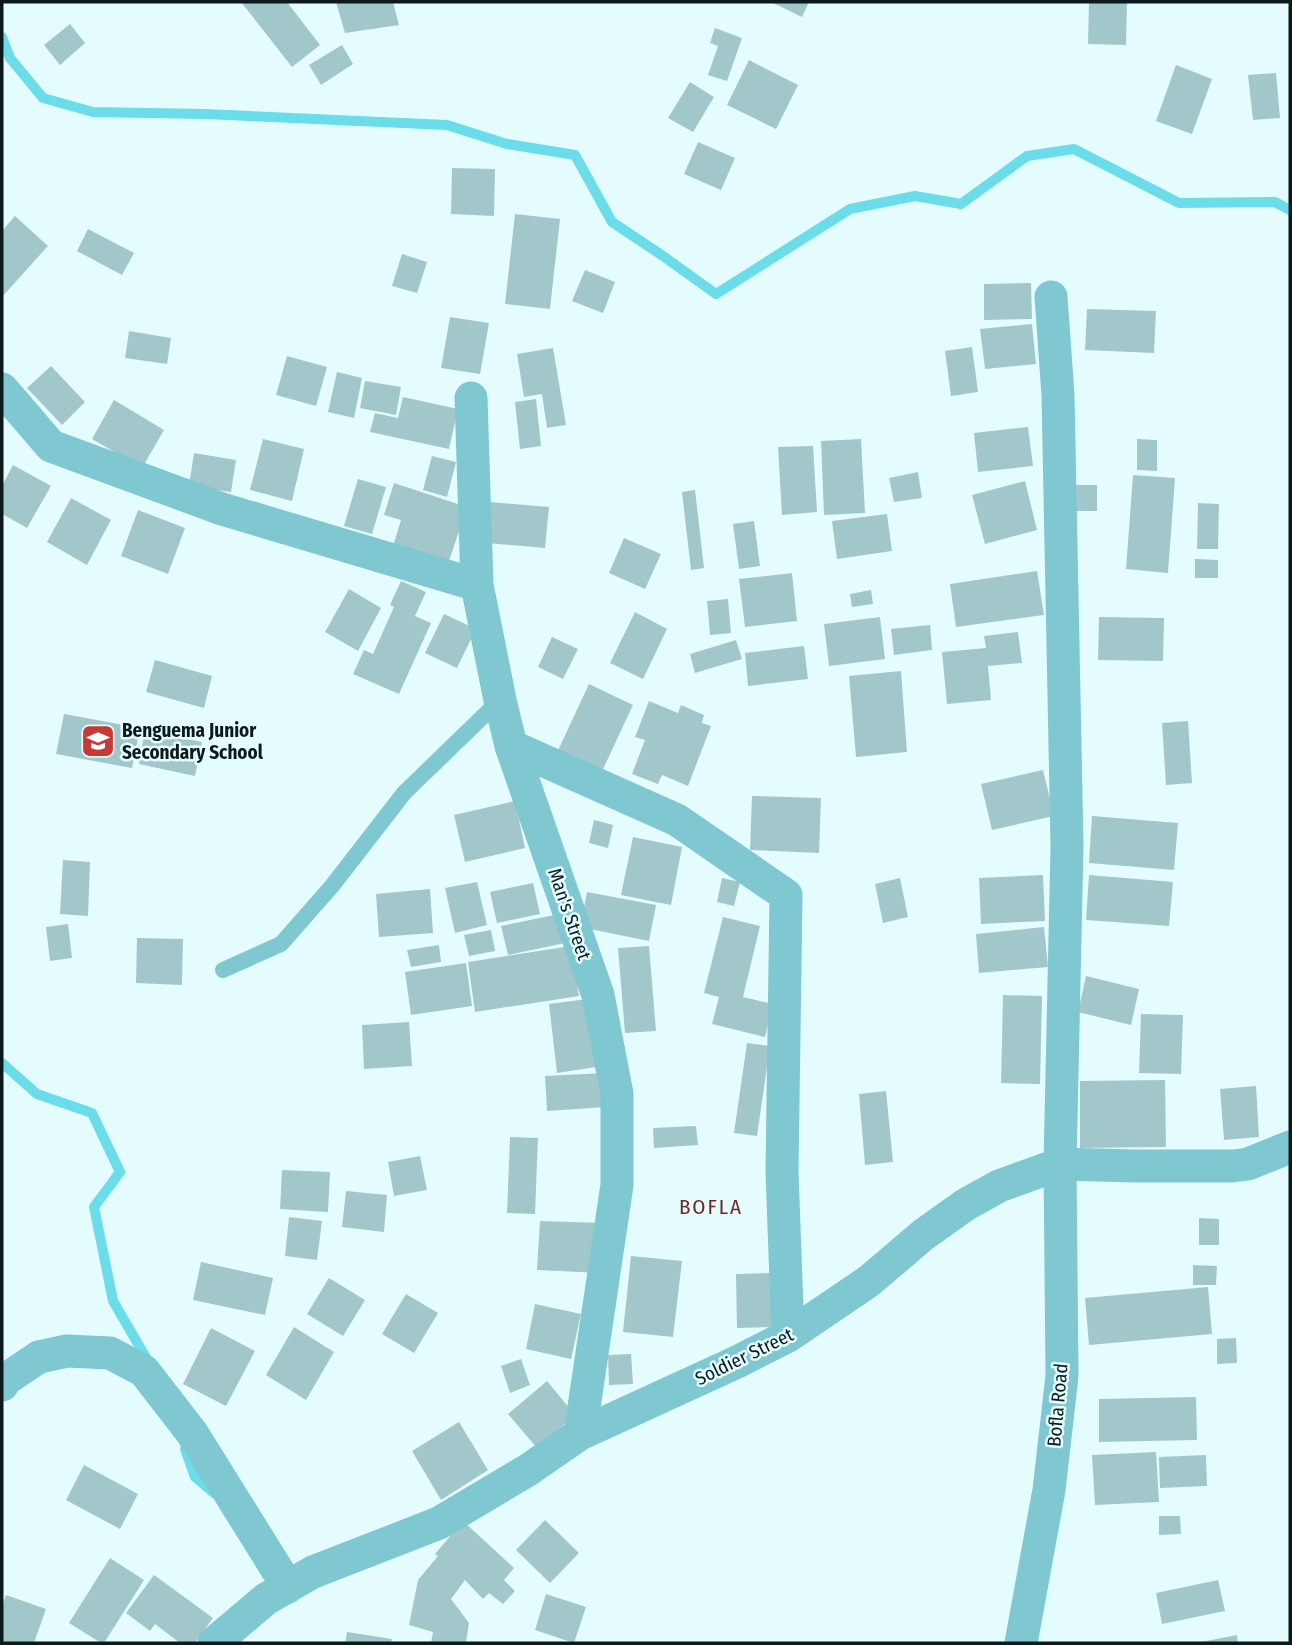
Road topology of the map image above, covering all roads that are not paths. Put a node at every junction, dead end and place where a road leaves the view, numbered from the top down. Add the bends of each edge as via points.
1 (1051, 297) dead end
2 (2, 389) edge
3 (471, 398) dead end
4 (477, 585) junction
5 (500, 700) junction
6 (511, 746) junction
7 (223, 970) dead end
8 (1290, 1147) edge
9 (1060, 1164) junction
10 (789, 1336) junction
11 (2, 1385) edge
12 (580, 1434) junction
13 (288, 1587) junction
14 (214, 1643) edge
15 (1021, 1643) edge

1 - 9 street, Bofla Road via 1058,395 1067,846
2 - 4 street via 51,446 222,509
3 - 4 street, Man's Street
4 - 5 street, Man's Street
5 - 6 street, Man's Street
5 - 7 lane via 404,793 281,944
6 - 10 street via 677,820 786,895 782,1172
6 - 12 street, Man's Street via 598,995 617,1094 617,1185
8 - 9 street, Soldier Street via 1233,1166
9 - 10 street, Soldier Street via 999,1186 965,1205 869,1281
9 - 15 street, Bofla Road via 1062,1376 1049,1490
10 - 12 street, Soldier Street
11 - 13 street via 39,1357 67,1351 110,1353 144,1371 192,1433
12 - 13 street, Soldier Street via 439,1523 313,1572
13 - 14 street, Soldier Street via 266,1599

